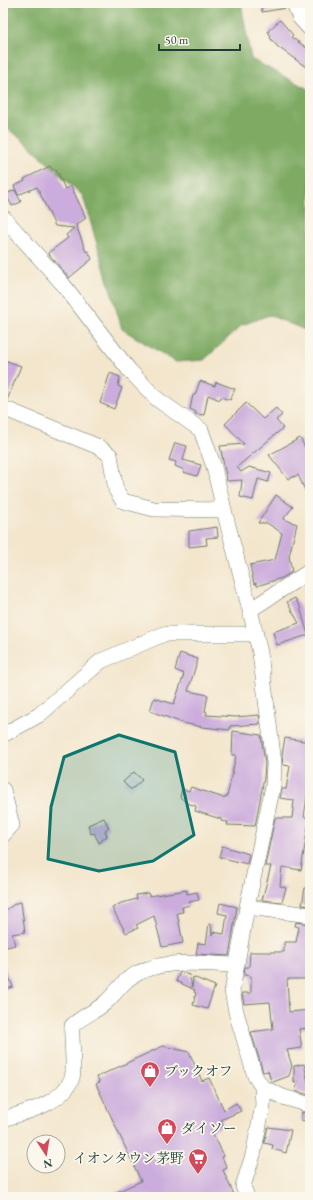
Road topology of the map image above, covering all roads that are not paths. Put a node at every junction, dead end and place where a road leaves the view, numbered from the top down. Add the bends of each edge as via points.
1 (294, 3) edge
2 (310, 29) edge
3 (3, 217) edge
4 (3, 408) edge
5 (224, 510) junction
6 (310, 570) edge
7 (250, 610) junction
8 (256, 634) junction
9 (3, 735) edge
10 (3, 790) edge
11 (3, 834) edge
12 (247, 907) junction
13 (310, 915) edge
14 (236, 964) junction
15 (262, 1087) junction
16 (310, 1105) edge
17 (3, 1119) edge
18 (247, 1197) edge

1 - 2 street via 300,18
3 - 5 street via 62,284 129,370 157,399 201,430 214,467
4 - 5 street via 99,447 110,455 116,490 123,501 154,509
5 - 7 street
6 - 7 street
7 - 8 street
8 - 9 street via 164,634 101,661 39,715
8 - 12 street via 274,763 273,786
10 - 11 street via 12,825
12 - 13 street
12 - 14 street
14 - 15 street via 232,990 236,1012 255,1076
14 - 17 street via 164,964 145,969 128,980 104,1004 72,1026 72,1077 65,1089 44,1107
15 - 16 street
15 - 18 street via 260,1124 243,1186

